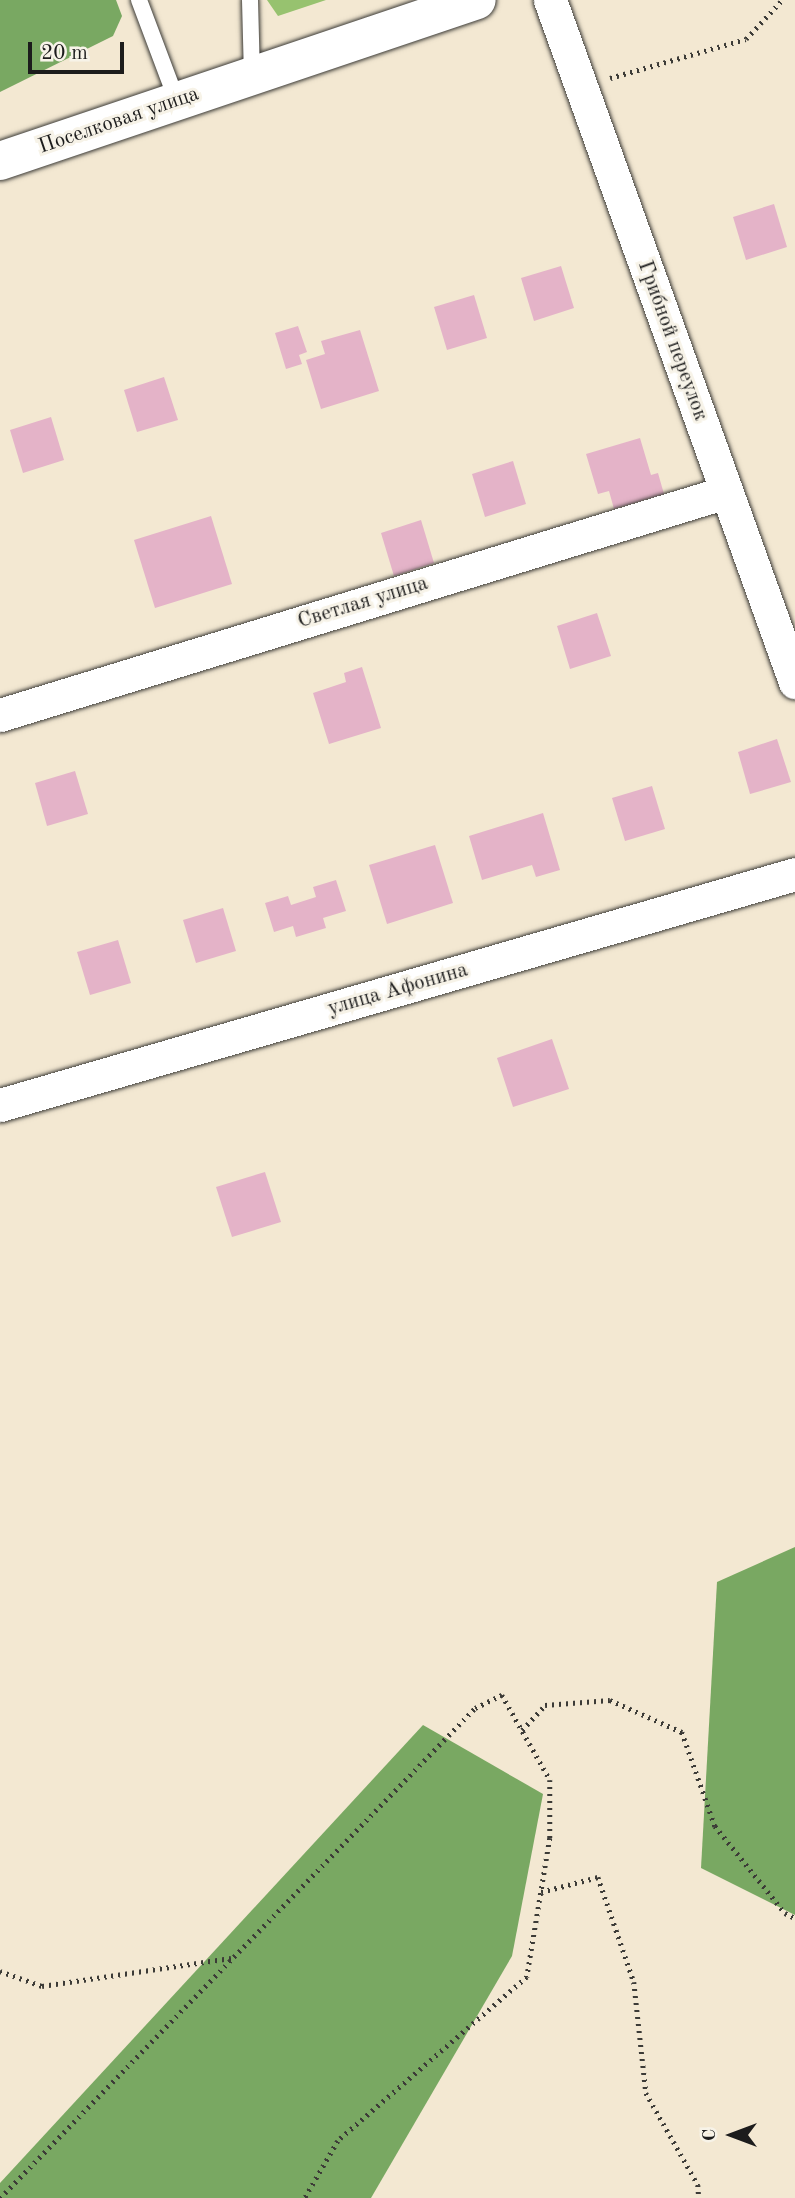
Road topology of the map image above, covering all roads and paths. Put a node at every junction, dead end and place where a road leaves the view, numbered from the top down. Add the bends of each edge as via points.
1 (139, 0) edge
2 (250, 0) edge
3 (477, 0) edge
4 (550, 0) edge
5 (782, 0) edge
6 (252, 75) junction
7 (581, 86) junction
8 (177, 101) junction
9 (0, 161) edge
10 (726, 492) junction
11 (795, 682) edge
12 (0, 715) edge
13 (795, 874) edge
14 (0, 1105) edge
15 (522, 1730) junction
16 (541, 1892) junction
17 (795, 1918) edge
18 (232, 1958) junction
19 (0, 1971) edge
20 (0, 2197) edge
21 (305, 2198) edge
22 (699, 2198) edge

1 - 8 lane
2 - 6 lane
3 - 6 highway, Поселковая улица
4 - 7 street, Грибной переулок
5 - 7 path via 746,39
6 - 8 highway, Поселковая улица
7 - 10 street, Грибной переулок
8 - 9 highway, Поселковая улица
10 - 11 street, Грибной переулок
10 - 12 street, Светлая улица
13 - 14 street, улица Афонина
15 - 16 path via 550,1780 550,1838
15 - 17 path via 545,1705 610,1700 682,1732 715,1826 785,1913
15 - 18 path via 502,1695 475,1708
16 - 21 path via 527,1977 338,2141
16 - 22 path via 598,1877 634,1982 646,2093 698,2185
18 - 19 path via 42,1986
18 - 20 path

